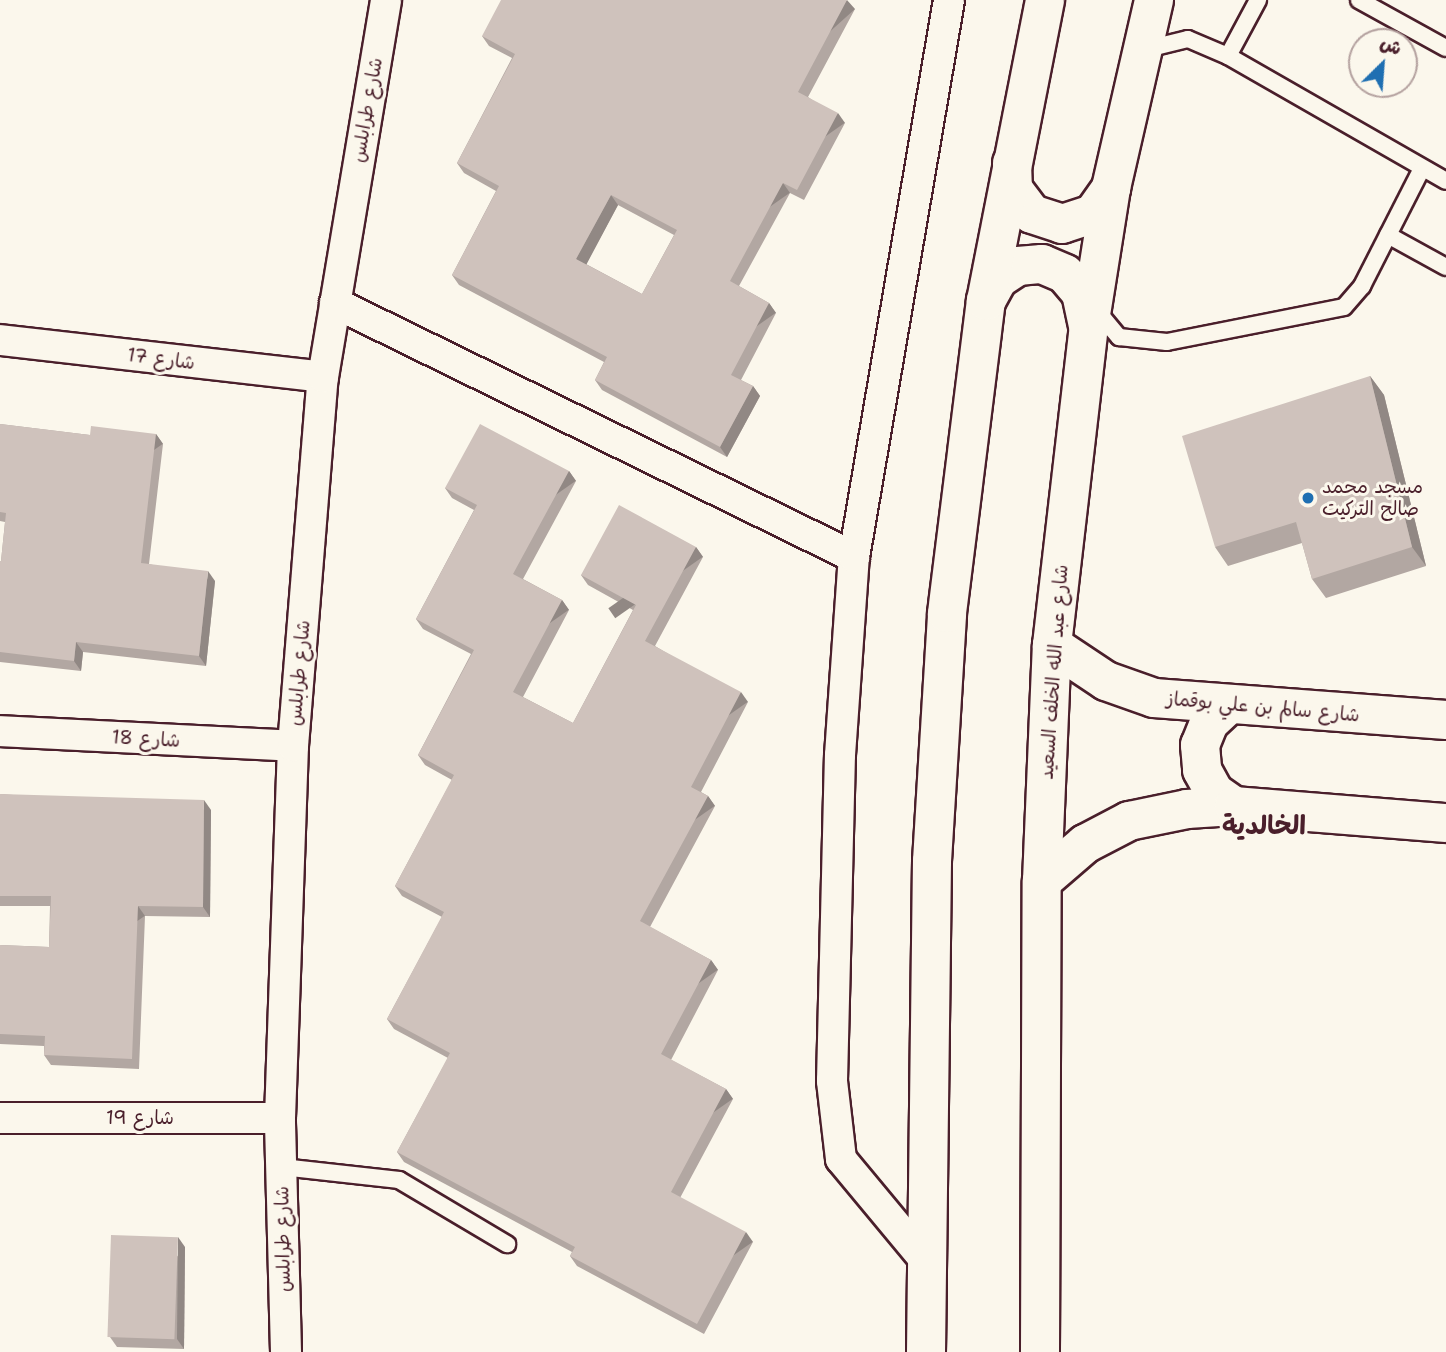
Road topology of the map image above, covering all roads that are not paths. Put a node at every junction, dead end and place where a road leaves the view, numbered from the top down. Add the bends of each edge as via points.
1 (386, 0) edge
2 (948, 0) edge
3 (1045, 0) edge
4 (1154, 0) edge
5 (1258, 0) edge
6 (1359, 0) edge
7 (1446, 48) edge
8 (1142, 51) junction
9 (1228, 56) junction
10 (1011, 158) junction
11 (1422, 168) junction
12 (1446, 181) edge
13 (1111, 188) junction
14 (1388, 235) junction
15 (1446, 267) edge
16 (986, 301) junction
17 (335, 303) junction
18 (1091, 316) junction
19 (0, 340) edge
20 (323, 377) junction
21 (854, 557) junction
22 (1052, 645) junction
23 (1227, 706) junction
24 (1446, 720) edge
25 (0, 731) edge
26 (293, 746) junction
27 (1234, 806) junction
28 (1446, 823) edge
29 (1042, 881) junction
30 (0, 1118) edge
31 (280, 1118) junction
32 (282, 1167) junction
33 (507, 1244) dead end
34 (924, 1259) junction
35 (286, 1352) edge
36 (926, 1352) edge
37 (1040, 1352) edge

1 - 17 street, شارع طرابلس
2 - 21 street
3 - 10 main road
4 - 8 main road, شارع عبد الله الخلف السعيد
5 - 9 lane
6 - 7 lane
8 - 9 lane via 1188,39
8 - 13 main road, شارع عبد الله الخلف السعيد
9 - 11 lane
10 - 13 main road via 1013,189 1032,214 1062,224 1093,214
10 - 16 main road
11 - 12 lane
11 - 14 lane
13 - 18 main road, شارع عبد الله الخلف السعيد
14 - 15 lane
14 - 18 lane via 1356,296 1338,308 1148,342 1119,337
16 - 18 main road via 998,279 1018,266 1042,264 1065,274 1081,293
16 - 34 main road via 947,612 932,861
17 - 20 street, شارع طرابلس
17 - 21 street
18 - 22 main road, شارع عبد الله الخلف السعيد
19 - 20 street, شارع 17
20 - 26 street, شارع طرابلس
21 - 34 street via 840,755 832,1081 841,1160
22 - 23 main road, شارع سالم بن علي بوقماز via 1106,681 1142,694
22 - 29 main road, شارع عبد الله الخلف السعيد
23 - 24 main road, شارع سالم بن علي بوقماز
23 - 27 main road via 1209,723 1201,758 1214,792
25 - 26 street, شارع 18
26 - 31 street, شارع طرابلس
27 - 28 main road
27 - 29 main road via 1129,821 1086,844
29 - 37 main road, شارع عبد الله الخلف السعيد
30 - 31 street, شارع 19
31 - 32 street, شارع طرابلس
32 - 33 lane via 399,1180
32 - 35 street, شارع طرابلس
34 - 36 main road

